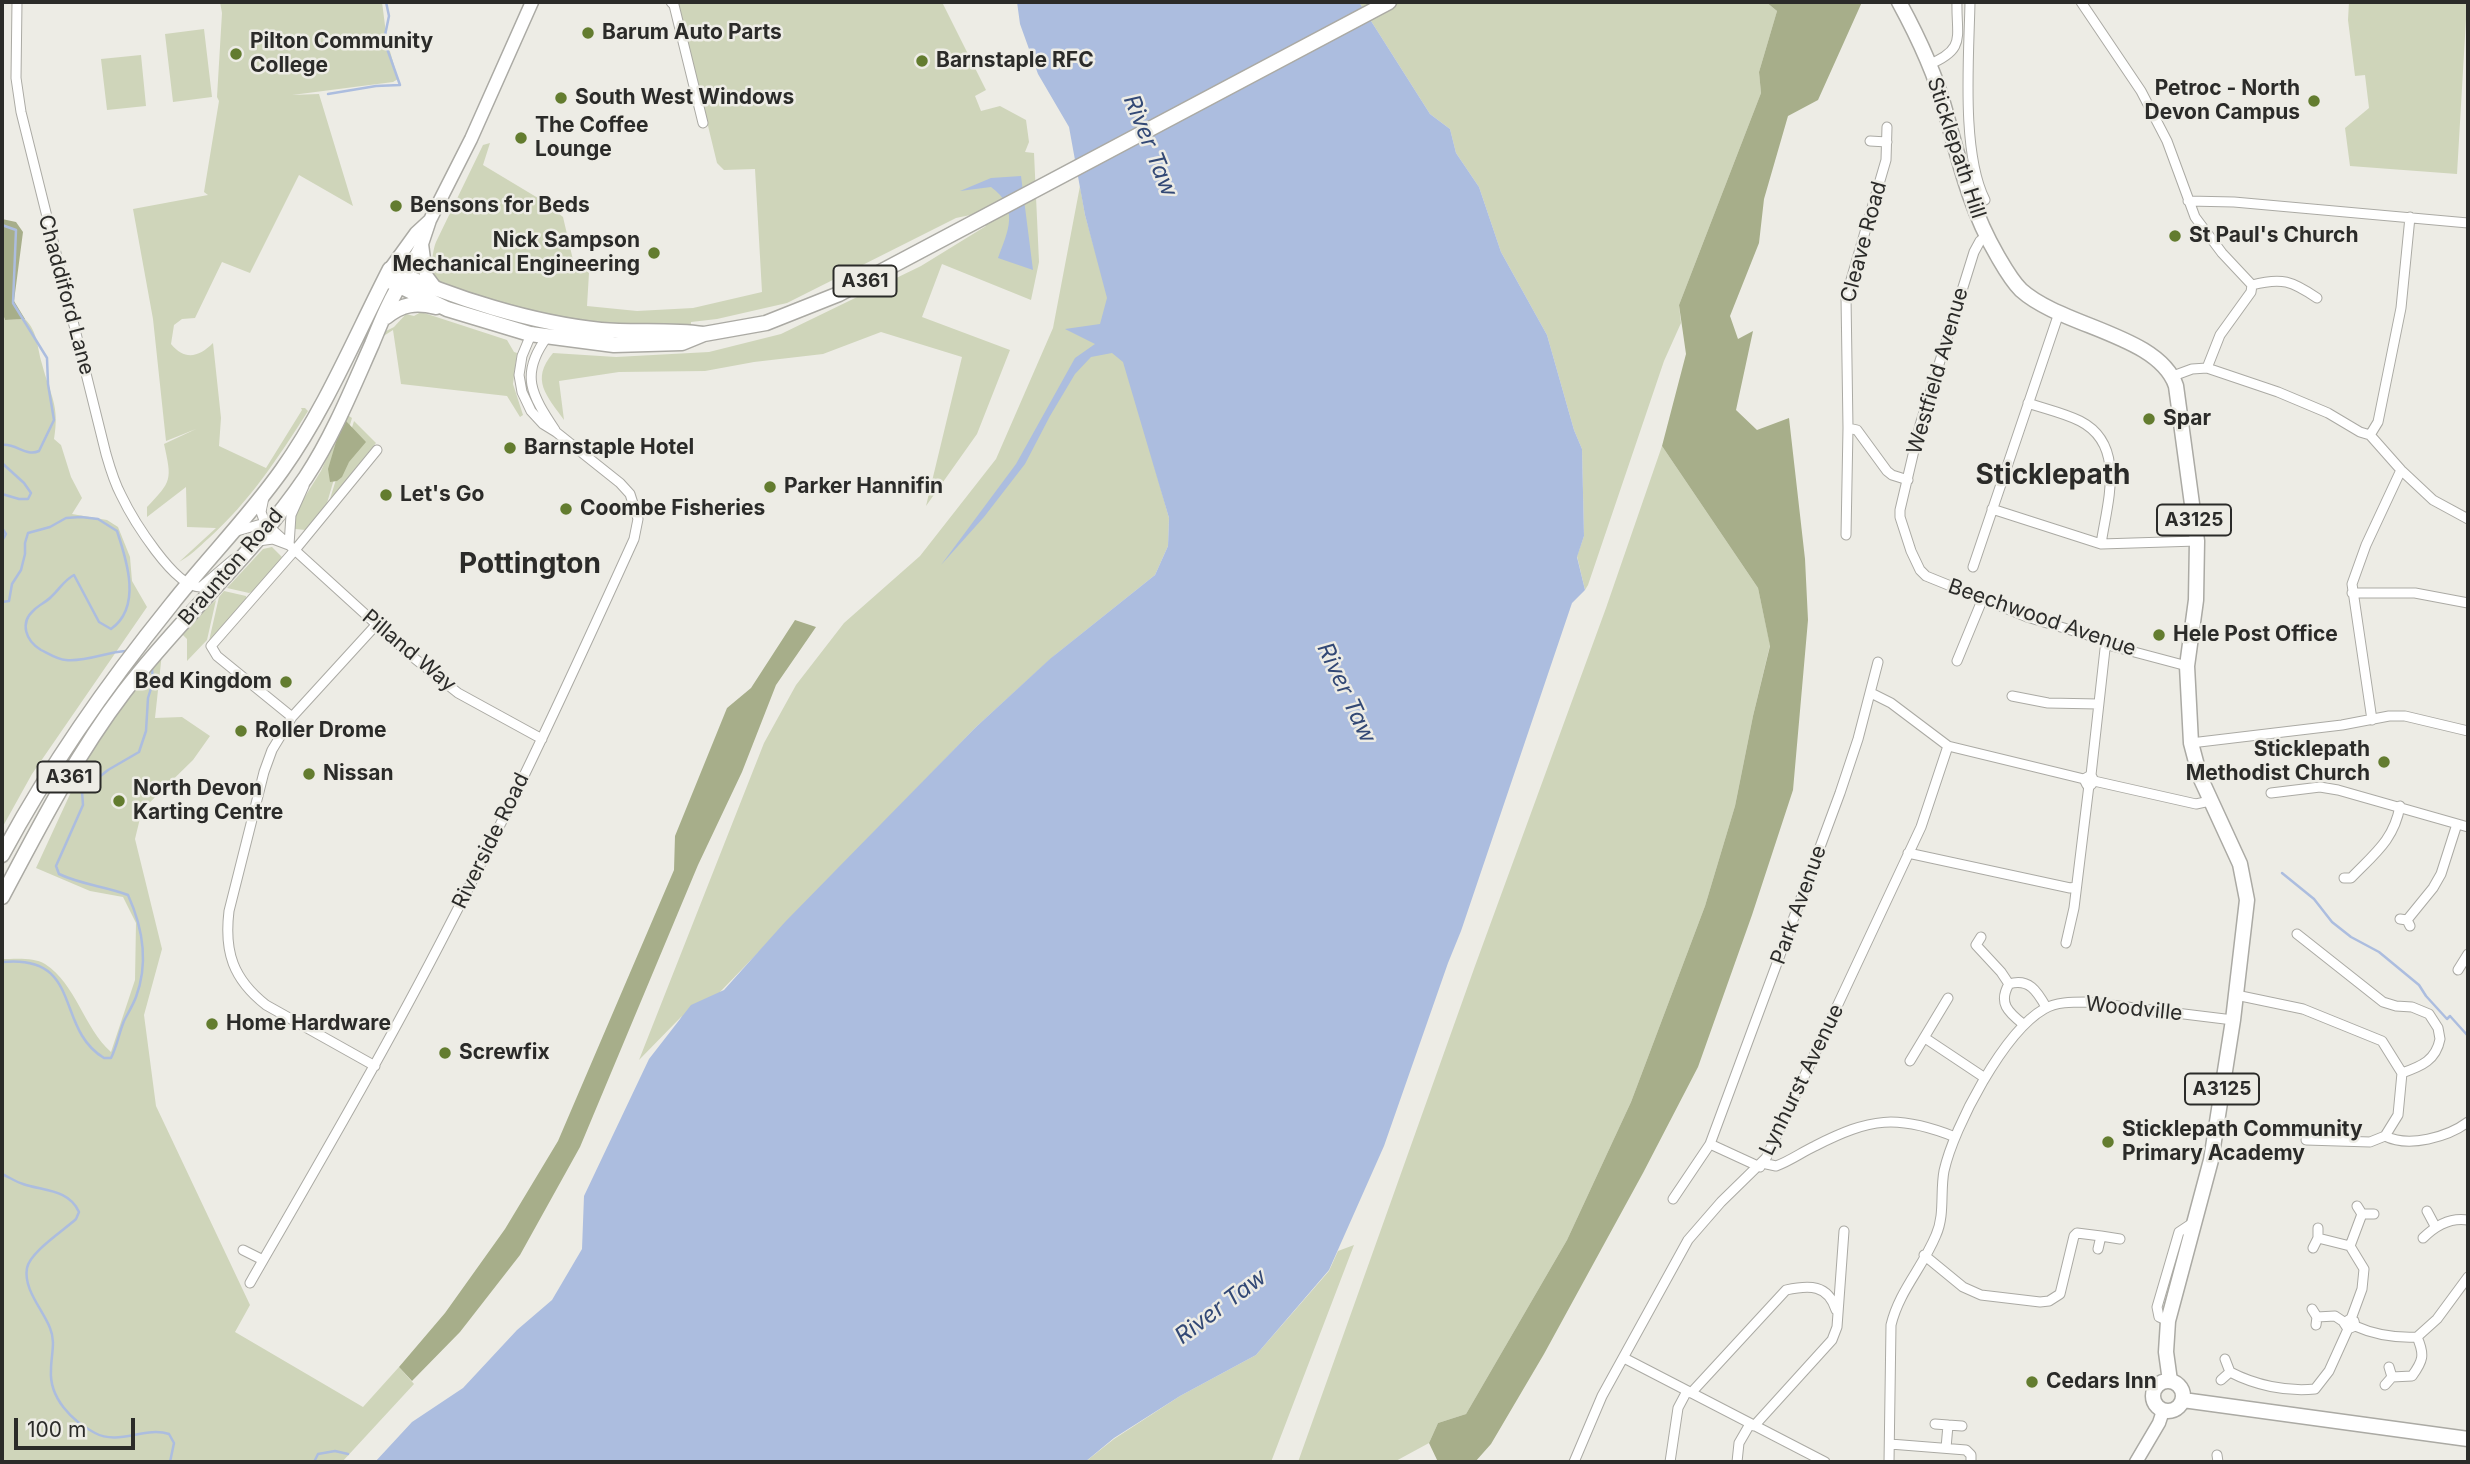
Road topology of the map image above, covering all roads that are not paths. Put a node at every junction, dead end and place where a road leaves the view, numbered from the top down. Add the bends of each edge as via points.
1 (16, 2) edge
2 (532, 2) edge
3 (671, 2) edge
4 (1388, 2) edge
5 (1899, 2) edge
6 (1957, 2) edge
7 (1970, 2) edge
8 (2081, 2) edge
9 (1928, 65) junction
10 (704, 123) dead end
11 (1887, 127) dead end
12 (1870, 141) dead end
13 (1887, 142) junction
14 (1985, 200) dead end
15 (2188, 201) junction
16 (2410, 217) junction
17 (430, 220) junction
18 (2468, 223) edge
19 (1986, 236) junction
20 (422, 244) junction
21 (387, 274) junction
22 (402, 281) junction
23 (2252, 285) junction
24 (435, 288) junction
25 (2318, 298) dead end
26 (447, 309) junction
27 (2059, 313) junction
28 (544, 321) junction
29 (381, 323) junction
30 (530, 334) junction
31 (705, 334) junction
32 (547, 338) junction
33 (2207, 368) junction
34 (2173, 376) junction
35 (2028, 403) junction
36 (1848, 428) junction
37 (556, 432) junction
38 (2370, 435) junction
39 (377, 450) dead end
40 (2401, 470) junction
41 (306, 476) junction
42 (1908, 480) junction
43 (264, 495) junction
44 (1992, 509) junction
45 (1900, 510) joint
46 (2468, 519) edge
47 (267, 524) junction
48 (235, 531) junction
49 (1846, 536) dead end
50 (256, 541) junction
51 (2197, 541) junction
52 (2101, 544) junction
53 (292, 548) junction
54 (243, 556) junction
55 (1973, 567) dead end
56 (174, 570) junction
57 (199, 572) junction
58 (187, 584) junction
59 (2352, 593) junction
60 (1983, 598) junction
61 (2468, 603) edge
62 (168, 608) junction
63 (376, 625) junction
64 (2105, 642) junction
65 (1957, 661) dead end
66 (1878, 662) dead end
67 (2187, 666) junction
68 (1871, 692) junction
69 (2012, 696) dead end
70 (2098, 704) junction
71 (292, 717) junction
72 (2372, 720) junction
73 (2468, 731) edge
74 (542, 739) junction
75 (2191, 743) junction
76 (1948, 746) junction
77 (2089, 780) junction
78 (2278, 796) dead end
79 (2210, 801) junction
80 (2400, 806) junction
81 (2457, 824) junction
82 (2468, 827) edge
83 (1908, 853) junction
84 (2, 855) edge
85 (2349, 881) dead end
86 (2076, 887) junction
87 (2, 897) edge
88 (2405, 922) dead end
89 (2312, 930) dead end
90 (1981, 937) dead end
91 (2066, 943) dead end
92 (2468, 954) edge
93 (2458, 970) dead end
94 (2009, 984) junction
95 (2236, 995) junction
96 (1948, 999) dead end
97 (2046, 1007) junction
98 (2233, 1020) junction
99 (2022, 1024) junction
100 (1925, 1038) junction
101 (1910, 1061) dead end
102 (375, 1066) junction
103 (2402, 1073) junction
104 (1985, 1078) junction
105 (2468, 1122) edge
106 (2385, 1136) junction
107 (1955, 1137) junction
108 (2306, 1140) dead end
109 (1710, 1144) junction
110 (1773, 1147) junction
111 (1792, 1158) junction
112 (1761, 1165) junction
113 (1673, 1199) dead end
114 (2427, 1211) dead end
115 (2374, 1214) dead end
116 (2468, 1220) edge
117 (2435, 1226) junction
118 (1844, 1231) dead end
119 (2101, 1236) junction
120 (2423, 1238) dead end
121 (2120, 1239) dead end
122 (2350, 1246) junction
123 (2313, 1248) dead end
124 (2098, 1249) dead end
125 (243, 1250) dead end
126 (1924, 1255) junction
127 (263, 1260) junction
128 (2468, 1277) edge
129 (250, 1283) dead end
130 (2465, 1289) edge
131 (1838, 1315) junction
132 (2315, 1317) dead end
133 (2350, 1324) junction
134 (2417, 1337) junction
135 (1624, 1358) junction
136 (2225, 1359) dead end
137 (2230, 1372) junction
138 (2221, 1380) dead end
139 (2170, 1381) junction
140 (2385, 1385) dead end
141 (1689, 1392) junction
142 (2183, 1400) junction
143 (2163, 1411) junction
144 (1935, 1424) dead end
145 (1752, 1425) junction
146 (1948, 1425) junction
147 (1962, 1426) dead end
148 (2468, 1439) edge
149 (1890, 1444) junction
150 (1946, 1448) junction
151 (1814, 1460) edge
152 (1574, 1462) edge
153 (1670, 1462) edge
154 (1737, 1462) edge
155 (1825, 1462) edge
156 (1889, 1462) edge
157 (1971, 1462) edge
158 (2136, 1462) edge

1 - 56 street, Chaddiford Lane via 21,112 106,454 122,498 148,540
2 - 17 main road, Braunton Road
3 - 10 street
4 - 31 main road, A361 via 839,294 766,323
5 - 9 main road
6 - 9 street, Sticklepath Hill via 1956,46
7 - 14 street via 1970,129 1973,163
8 - 15 street via 2141,91 2167,141
9 - 19 main road, Sticklepath Hill via 1968,194
11 - 13 street, Cleave Road
12 - 13 street
13 - 36 street, Cleave Road via 1886,160 1846,297
15 - 16 street
15 - 23 street via 2208,236
16 - 18 street
16 - 38 street via 2401,308 2378,422
17 - 20 main road, Braunton Road
17 - 21 main road, Braunton Road
19 - 27 main road, Sticklepath Hill via 2021,290
19 - 42 street, Westfield Avenue via 1974,252 1938,362
20 - 22 main road, Braunton Road
20 - 24 main road via 426,275
21 - 22 main road, A361
21 - 43 main road, Braunton Road / A361 via 320,408
22 - 24 main road, A361
22 - 26 main road, A361
22 - 29 main road, Braunton Road / A361
23 - 25 street via 2287,281
23 - 33 street via 2220,335
24 - 28 main road, A361
26 - 29 main road, A361 via 407,305
26 - 30 main road, A361
27 - 34 main road, Sticklepath Hill via 2143,348
27 - 35 street
28 - 30 street
28 - 31 main road, A361 via 605,330
29 - 41 main road, Braunton Road / A361 via 340,416
30 - 32 main road, A361
30 - 37 street, Riverside Road via 519,375 522,391 531,411
31 - 32 main road, A361 via 682,343 643,345
32 - 37 street, Riverside Road via 531,364 531,380 533,393
33 - 34 street
33 - 38 street via 2289,396
34 - 51 main road, A3125
35 - 44 street
35 - 52 street via 2079,420 2106,449 2111,483
36 - 42 street via 1857,430 1887,471
36 - 49 street, Cleave Road
37 - 74 street, Riverside Road via 620,483 630,494 638,519 634,539
38 - 40 street
39 - 53 street
40 - 46 street via 2433,500
40 - 59 street via 2366,545
41 - 47 main road, Braunton Road / A361
41 - 53 street via 291,515
42 - 45 street, Westfield Avenue
43 - 47 street via 261,512
43 - 48 main road, Braunton Road / A361
44 - 52 street
44 - 55 street
45 - 60 street, Beechwood Avenue via 1911,551 1926,576
47 - 48 street
47 - 50 main road, Braunton Road / A361
47 - 53 street, Pilland Way
48 - 57 main road, Braunton Road / A361
50 - 53 street via 273,539
50 - 54 main road, Braunton Road / A361
51 - 52 street
51 - 67 main road, A3125 via 2196,600
53 - 63 street, Pilland Way
53 - 71 street via 211,646 217,656
54 - 58 street via 231,560 201,587
54 - 87 main road, Braunton Road / A361 via 117,702 62,788
56 - 57 street
56 - 58 street, Chaddiford Lane
56 - 62 street via 176,585
57 - 58 main road, Braunton Road / A361
58 - 62 main road, Braunton Road / A361
59 - 61 street via 2415,593
59 - 72 street
60 - 64 street, Beechwood Avenue
60 - 65 street
62 - 84 main road, Braunton Road / A361 via 71,740
63 - 71 street
63 - 74 street, Pilland Way via 458,693
64 - 67 street, Beechwood Avenue
64 - 70 street
66 - 68 street, Park Avenue
67 - 75 main road, A3125
68 - 76 street
68 - 109 street, Park Avenue via 1840,793
69 - 70 street via 2048,703
70 - 77 street
71 - 102 street via 264,772 229,911 229,953 241,981 258,999
72 - 73 street via 2406,716
72 - 75 street
74 - 102 street, Riverside Road
75 - 79 main road, A3125
76 - 77 street
76 - 83 street, Lynhurst Avenue
77 - 79 street via 2196,804
77 - 86 street
78 - 80 street via 2320,787
79 - 95 main road, A3125 via 2237,855 2247,900
80 - 81 street
80 - 85 street via 2390,837
81 - 82 street
81 - 88 street via 2441,874
83 - 86 street
83 - 110 street, Lynhurst Avenue
86 - 91 street
89 - 103 street via 2300,937 2374,996 2422,1010 2433,1020 2440,1039 2434,1057
90 - 94 street via 1976,945
92 - 93 street
94 - 97 street via 2030,984
94 - 99 street via 2005,1007
95 - 98 main road, A3125
95 - 103 street via 2303,1009 2382,1041
96 - 100 street
97 - 98 street, Woodville via 2086,1002
97 - 99 street, Woodville
98 - 139 main road, A3125 via 2211,1160 2168,1321
99 - 104 street, Woodville
100 - 101 street
100 - 104 street
102 - 127 street, Riverside Road
103 - 106 street via 2398,1115
104 - 107 street, Woodville
105 - 106 street via 2426,1139 2406,1142
106 - 108 street via 2370,1142
107 - 111 street via 1920,1124 1886,1121 1855,1127
107 - 126 street, Woodville via 1944,1174 1937,1234
109 - 112 street
109 - 113 street, Park Avenue
110 - 111 street
110 - 112 street, Lynhurst Avenue
111 - 112 street via 1776,1166
112 - 135 street, Lynhurst Avenue via 1688,1240
114 - 117 street
115 - 122 street via 2360,1210
116 - 117 street
117 - 120 street
118 - 131 street
119 - 121 street
119 - 124 street
119 - 126 street via 2082,1232 2074,1236 2060,1294 2040,1302 1981,1295 1963,1287
122 - 123 street via 2318,1233
122 - 133 street via 2364,1269
125 - 127 street
126 - 149 street, Woodville via 1895,1308 1891,1325
127 - 129 street, Riverside Road
128 - 130 street
130 - 134 street
131 - 141 street via 1832,1298 1821,1289 1786,1290
131 - 145 street via 1832,1340
132 - 133 street via 2335,1316
133 - 134 street via 2397,1338
133 - 137 street via 2329,1371 2315,1389 2297,1391 2249,1382
134 - 140 street via 2424,1351 2422,1363 2412,1376 2391,1372
135 - 141 street
135 - 152 street, Lynhurst Avenue via 1602,1395
136 - 137 street
137 - 138 street
139 - 142 main road via 2181,1388
139 - 143 main road via 2154,1390 2155,1403
141 - 145 street
141 - 153 street via 1678,1408
142 - 143 main road via 2177,1409
142 - 148 main road
143 - 158 main road
144 - 146 street
145 - 151 street
145 - 154 street via 1740,1443
146 - 147 street
146 - 150 street
149 - 150 street
149 - 156 street, Woodville
150 - 157 street via 1966,1450
151 - 155 street

